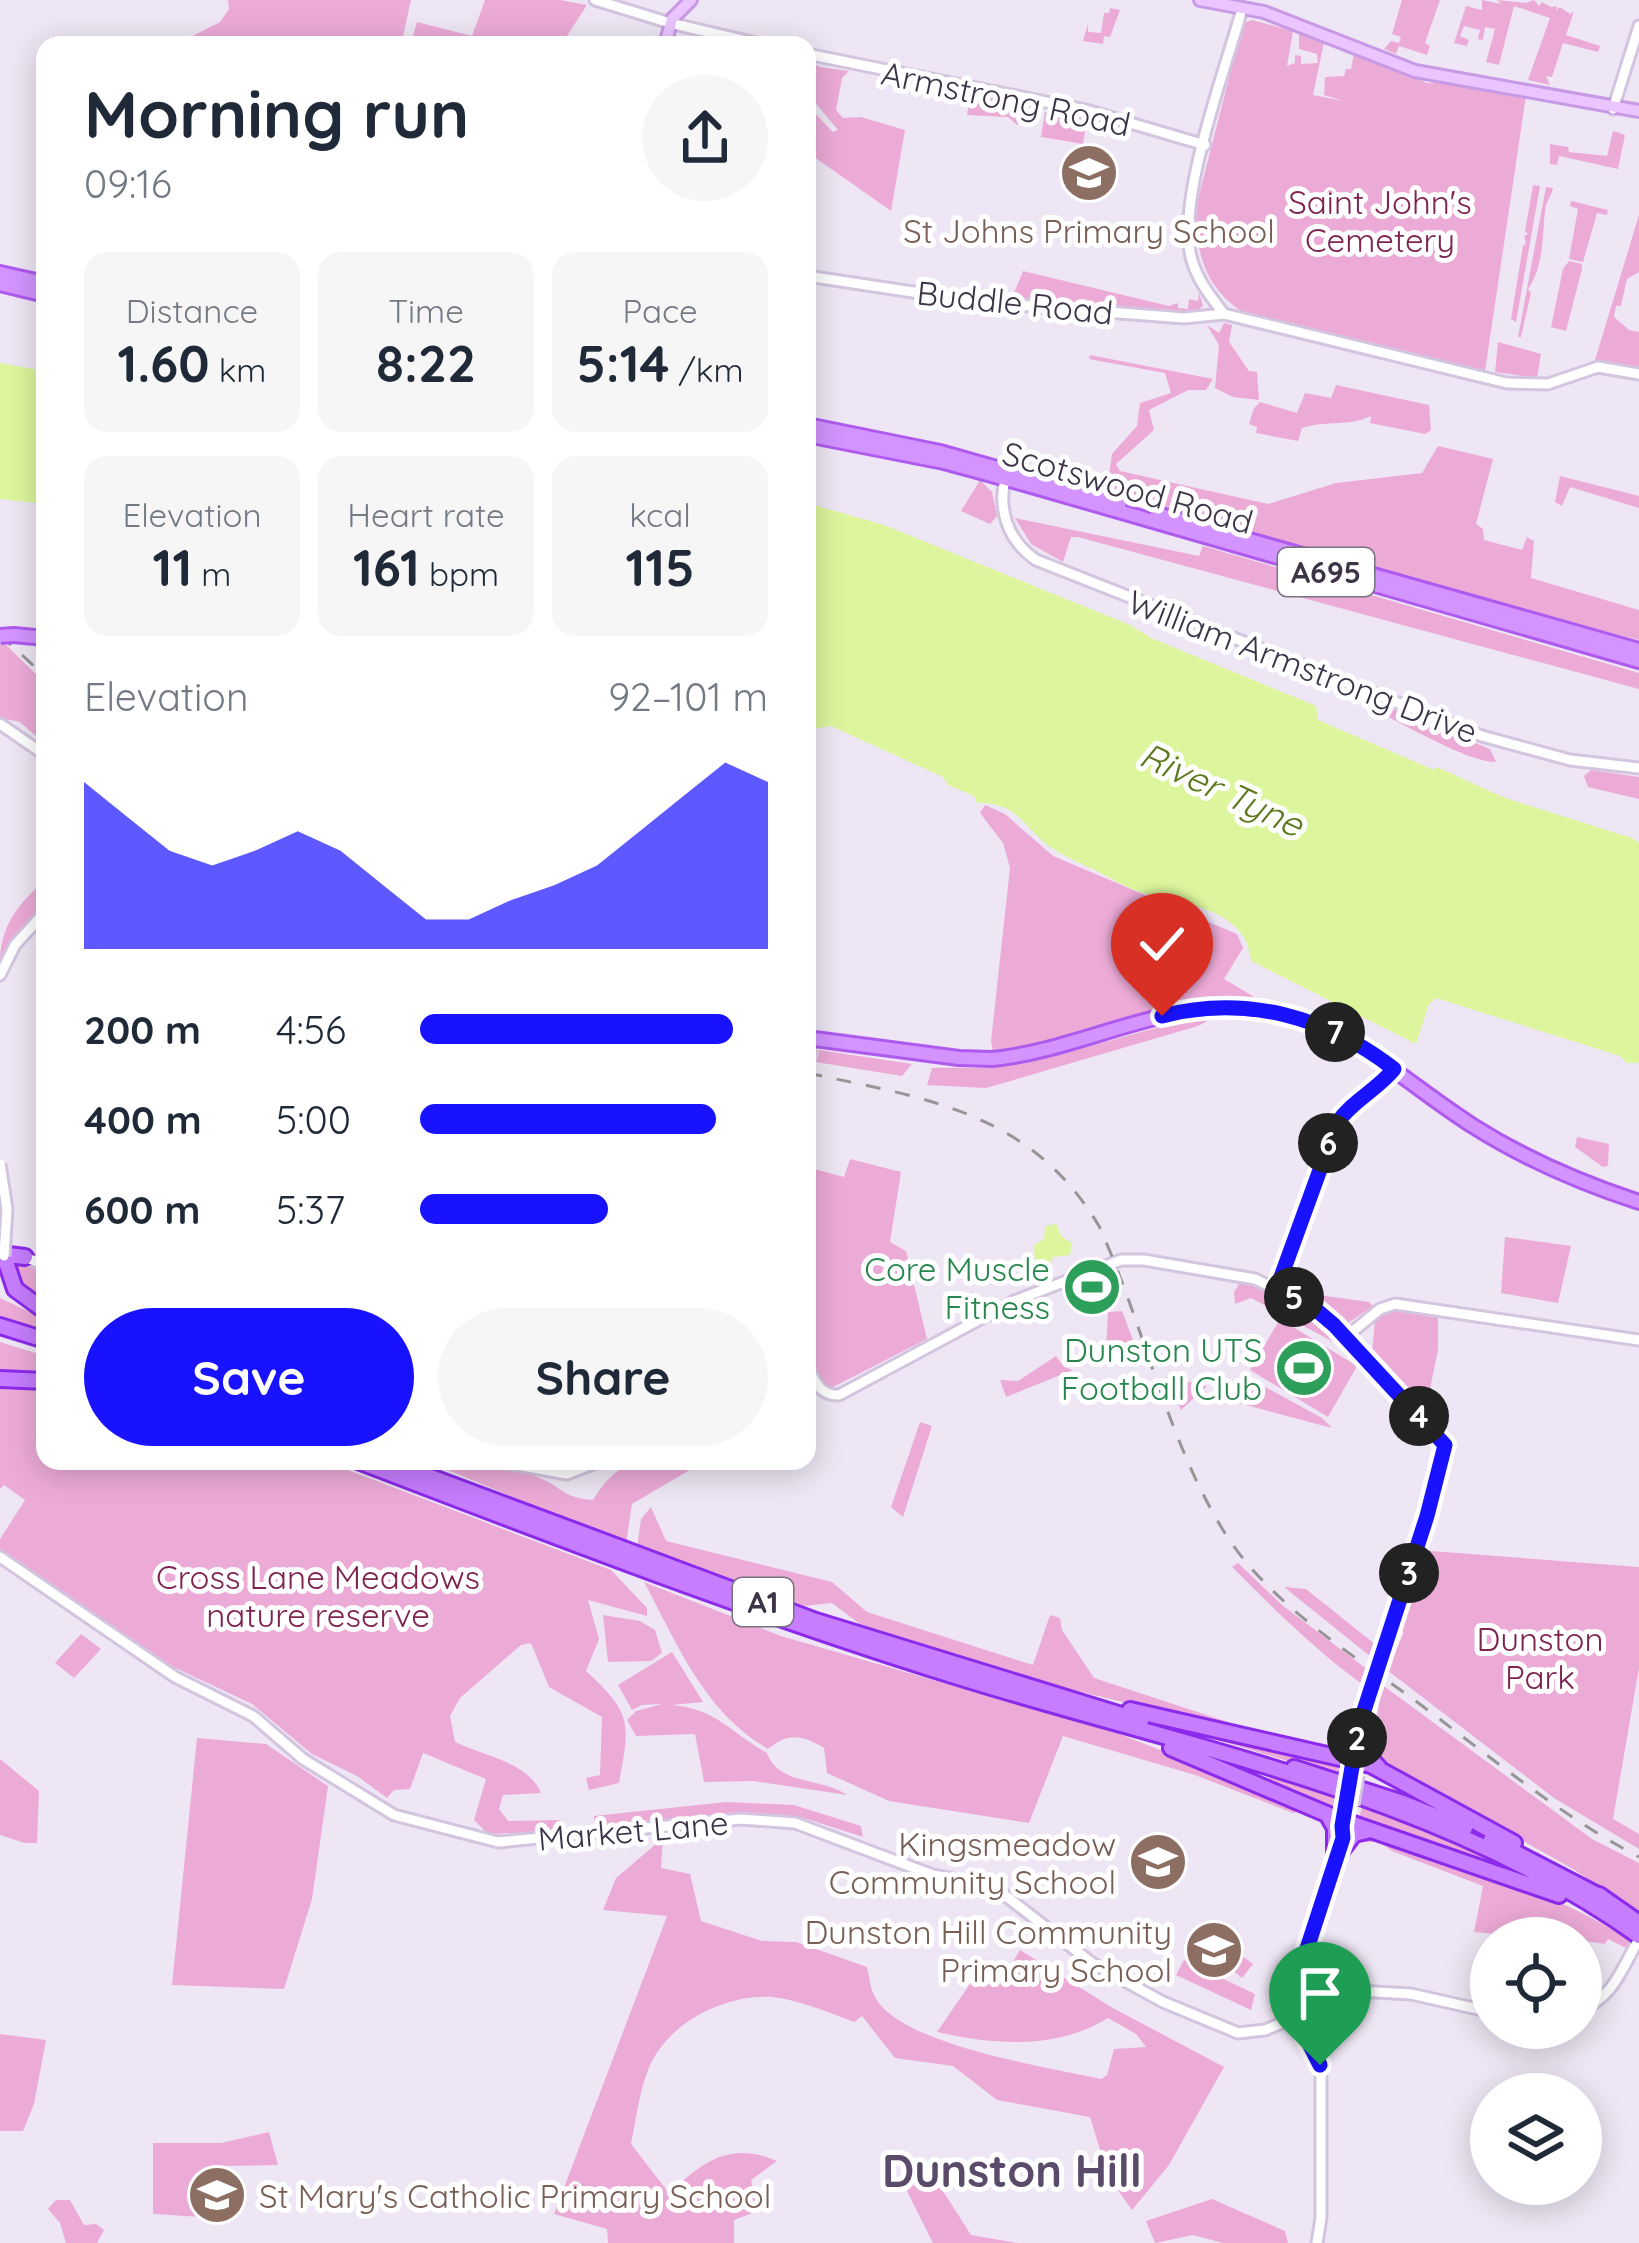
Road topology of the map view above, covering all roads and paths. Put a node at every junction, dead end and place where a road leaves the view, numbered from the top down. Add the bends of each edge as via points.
1 (596, 0) edge
2 (692, 0) edge
3 (1200, 0) edge
4 (1242, 9) junction
5 (670, 23) junction
6 (1639, 26) edge
7 (667, 36) edge
8 (726, 36) edge
9 (816, 57) edge
10 (1613, 109) junction
11 (1639, 111) edge
12 (1205, 145) junction
13 (0, 273) edge
14 (816, 277) edge
15 (36, 282) edge
16 (0, 284) edge
17 (36, 294) edge
18 (1224, 314) junction
19 (1639, 374) edge
20 (816, 427) edge
21 (816, 437) edge
22 (982, 473) junction
23 (1011, 475) junction
24 (1004, 503) junction
25 (1639, 650) edge
26 (1639, 661) edge
27 (0, 724) edge
28 (36, 749) edge
29 (1639, 768) edge
30 (36, 922) edge
31 (0, 975) edge
32 (816, 1046) edge
33 (1394, 1069) junction
34 (0, 1164) edge
35 (1639, 1202) edge
36 (25, 1257) joint
37 (2, 1260) edge
38 (36, 1261) edge
39 (1277, 1288) junction
40 (0, 1292) edge
41 (36, 1305) edge
42 (36, 1308) edge
43 (0, 1325) edge
44 (0, 1335) edge
45 (36, 1337) edge
46 (1346, 1337) junction
47 (1639, 1340) edge
48 (36, 1347) edge
49 (0, 1379) edge
50 (36, 1381) edge
51 (816, 1382) edge
52 (382, 1470) edge
53 (412, 1470) edge
54 (540, 1470) edge
55 (584, 1470) edge
56 (0, 1558) edge
57 (1065, 1704) junction
58 (1360, 1740) junction
59 (1333, 1756) junction
60 (1355, 1768) junction
61 (1382, 1770) junction
62 (1326, 1812) junction
63 (1346, 1821) junction
64 (1382, 1831) junction
65 (1336, 1861) junction
66 (1604, 1898) junction
67 (1636, 1936) edge
68 (1602, 1998) edge
69 (1470, 2007) edge
70 (1292, 2016) junction
71 (1317, 2243) edge

1 - 5 street
2 - 5 main road
3 - 4 main road
4 - 10 main road via 1397,63
4 - 12 street
5 - 7 main road
5 - 8 street
6 - 10 street
9 - 12 street, Armstrong Road via 1086,110
10 - 11 main road
12 - 18 street via 1189,248 1197,276
13 - 15 main road
14 - 18 street, Buddle Road via 979,302 1184,319
16 - 17 main road
18 - 19 street, Buddle Road via 1489,380 1540,385 1598,367
20 - 23 main road, Scotswood Road / A695
21 - 22 main road, Scotswood Road / A695
22 - 23 main road, Scotswood Road / A695
22 - 24 street, William Armstrong Drive
23 - 24 street
23 - 25 main road, Scotswood Road / A695
23 - 26 main road, Scotswood Road / A695
24 - 29 street, William Armstrong Drive via 1024,552 1077,577 1489,739
27 - 28 street
30 - 31 street
32 - 33 main road via 992,1059 1177,1012 1241,1008 1321,1025
33 - 35 main road via 1490,1136
33 - 39 street via 1337,1123
34 - 37 street, bridge via 8,1209
36 - 37 highway
36 - 38 street
37 - 41 highway via 18,1292
39 - 46 street
39 - 51 street via 1121,1260 1014,1301 838,1394
40 - 42 highway
43 - 45 highway
44 - 48 highway
46 - 47 street via 1395,1304
46 - 58 street, bridge via 1445,1445
49 - 50 highway
52 - 57 highway, A1 via 813,1632
53 - 57 highway, A1
54 - 55 street
56 - 70 street, Market Lane via 175,1677 254,1716 303,1759 394,1815 498,1843 741,1819 795,1823 1002,1893 1092,1963 1211,2024 1245,2034
57 - 59 highway
57 - 62 highway
57 - 66 highway, A1 via 1403,1803
57 - 67 highway, A1 via 1434,1825 1538,1874
58 - 59 highway
58 - 60 street
58 - 61 highway
59 - 60 highway
60 - 61 highway
60 - 63 street, bridge
61 - 66 highway
62 - 63 highway
62 - 65 highway
63 - 64 highway
63 - 65 street
64 - 65 highway via 1357,1832
64 - 67 highway via 1535,1885
65 - 70 street via 1291,1996
66 - 67 highway, A1
67 - 68 street
69 - 70 street, Market Lane via 1364,1991
70 - 71 street via 1321,2070

